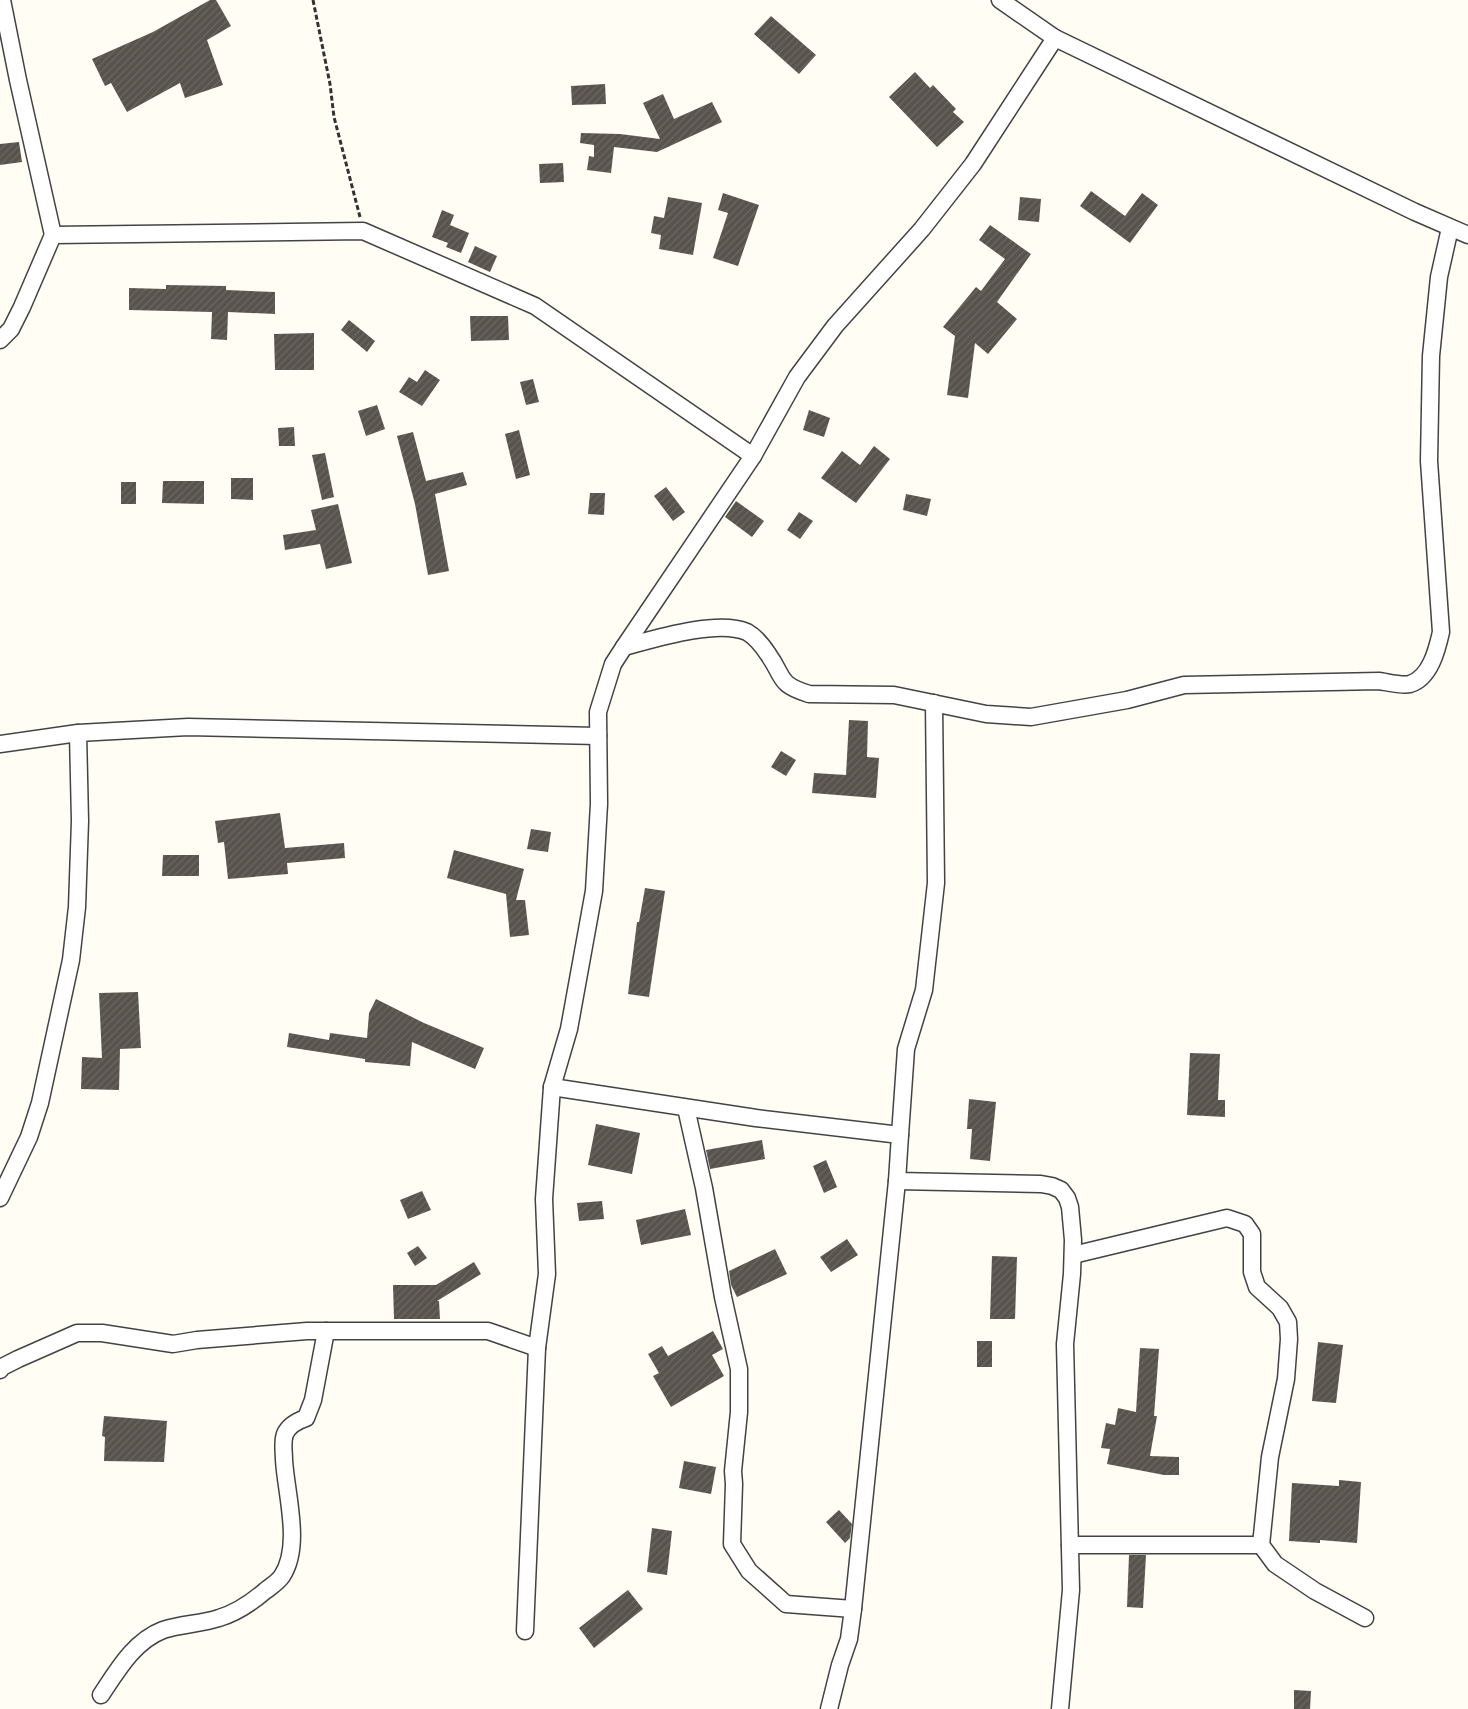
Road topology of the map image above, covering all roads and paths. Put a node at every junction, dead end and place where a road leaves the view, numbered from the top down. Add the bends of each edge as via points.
1 (2, 0) edge
2 (313, 0) edge
3 (1000, 0) edge
4 (1055, 38) junction
5 (1450, 228) junction
6 (363, 231) junction
7 (53, 235) junction
8 (1468, 235) edge
9 (0, 340) edge
10 (753, 456) junction
11 (624, 647) junction
12 (934, 703) junction
13 (78, 733) junction
14 (598, 736) junction
15 (0, 744) edge
16 (552, 1087) junction
17 (686, 1108) junction
18 (900, 1134) junction
19 (898, 1181) junction
20 (0, 1198) edge
21 (1073, 1255) junction
22 (326, 1331) junction
23 (537, 1348) junction
24 (0, 1370) edge
25 (1070, 1545) junction
26 (1261, 1545) junction
27 (853, 1609) junction
28 (1365, 1618) dead end
29 (526, 1631) dead end
30 (101, 1696) dead end
31 (829, 1709) edge
32 (1060, 1709) edge

1 - 7 street
2 - 6 path via 334,117
3 - 4 street
4 - 5 street
4 - 10 street via 973,164 922,229 835,326 803,370
5 - 8 street
5 - 12 street via 1439,276 1431,356 1429,442 1441,632 1437,650 1420,678 1409,684 1184,685 1127,700 1030,717 986,714
6 - 7 street
6 - 10 street via 535,306
7 - 9 street via 11,329
10 - 11 street
11 - 12 street via 678,632 730,628 747,632 758,640 784,683 796,690 809,694 894,695
11 - 14 street via 613,664 598,712
12 - 18 street via 936,883 924,990 906,1049
13 - 14 street via 188,726
13 - 15 street
13 - 20 street via 80,821 77,907 71,960 40,1103 29,1136
14 - 16 street via 599,804 594,891 570,1030
16 - 17 street
16 - 23 street via 544,1199 547,1274
17 - 18 street
17 - 27 street via 738,1369 732,1544 749,1571 786,1604
18 - 19 street
19 - 21 street via 1052,1186 1061,1190 1070,1207
19 - 27 street
21 - 25 street via 1065,1344
21 - 26 street via 1227,1218 1245,1224 1252,1234 1252,1272 1257,1287 1280,1308 1288,1322 1289,1339 1286,1379 1270,1457
22 - 23 street via 488,1331
22 - 24 street via 173,1344 102,1333 77,1333
22 - 30 street via 314,1400 306,1418 297,1421 284,1435 285,1478 292,1524 288,1566 281,1578 235,1611 220,1618 162,1630 142,1643
23 - 29 street
25 - 26 street
25 - 32 street via 1071,1590
26 - 28 street via 1275,1564 1315,1591
27 - 31 street via 849,1639

